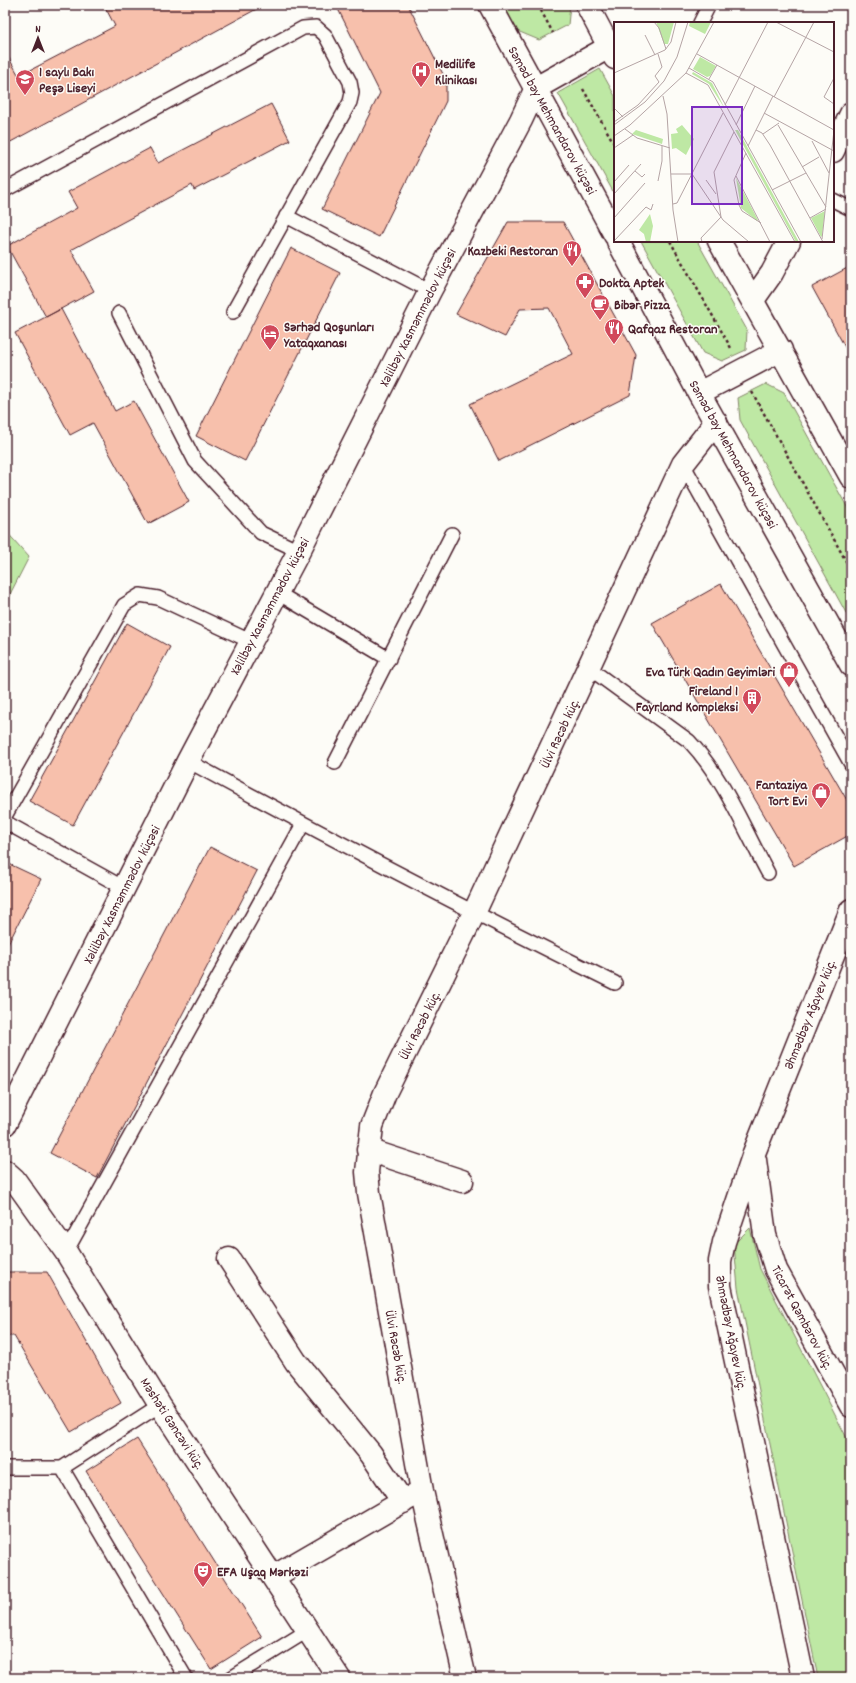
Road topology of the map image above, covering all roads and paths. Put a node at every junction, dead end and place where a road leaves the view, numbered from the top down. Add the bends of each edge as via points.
1 (490, 5) edge
2 (538, 5) edge
3 (587, 5) edge
4 (709, 5) edge
5 (700, 22) edge
6 (553, 33) dead end
7 (612, 53) edge
8 (536, 88) junction
9 (582, 88) dead end
10 (851, 114) edge
11 (614, 143) edge
12 (834, 149) edge
13 (5, 190) edge
14 (834, 200) edge
15 (851, 209) edge
16 (286, 216) junction
17 (614, 233) edge
18 (619, 242) edge
19 (671, 242) edge
20 (720, 242) edge
21 (788, 242) edge
22 (430, 292) junction
23 (753, 300) junction
24 (233, 312) dead end
25 (119, 313) dead end
26 (732, 348) dead end
27 (781, 350) junction
28 (752, 392) dead end
29 (699, 393) junction
30 (716, 422) junction
31 (683, 464) junction
32 (851, 477) edge
33 (452, 534) dead end
34 (299, 550) junction
35 (851, 570) edge
36 (276, 592) junction
37 (250, 641) junction
38 (389, 659) junction
39 (851, 665) edge
40 (589, 668) junction
41 (188, 761) junction
42 (335, 763) dead end
43 (851, 764) edge
44 (5, 816) edge
45 (5, 822) edge
46 (303, 824) junction
47 (768, 873) dead end
48 (124, 888) junction
49 (851, 910) edge
50 (474, 913) junction
51 (615, 983) dead end
52 (5, 1124) edge
53 (368, 1150) junction
54 (754, 1153) junction
55 (5, 1171) edge
56 (462, 1181) dead end
57 (66, 1252) junction
58 (229, 1259) dead end
59 (160, 1405) junction
60 (851, 1406) edge
61 (5, 1468) edge
62 (62, 1468) junction
63 (422, 1491) junction
64 (403, 1502) junction
65 (273, 1577) junction
66 (307, 1631) junction
67 (186, 1678) edge
68 (231, 1678) edge
69 (339, 1678) edge
70 (464, 1678) edge
71 (803, 1678) edge

1 - 8 street, Səməd bəy Mehmandarov küçəsi
2 - 6 path
3 - 7 street
4 - 5 lane
7 - 8 street
8 - 17 street, Səməd bəy Mehmandarov küçəsi
8 - 22 street, Xəlilbəy Xasməmmədov küçəsi
9 - 11 path
10 - 12 street
13 - 16 lane via 303,28 316,27 325,35 350,82 352,93 350,102
14 - 15 lane
16 - 22 lane
16 - 24 lane
18 - 29 street, Səməd bəy Mehmandarov küçəsi
19 - 26 path
20 - 23 street
21 - 23 street via 772,273
22 - 34 street, Xəlilbəy Xasməmmədov küçəsi
23 - 27 street
25 - 34 lane via 195,461 261,533
27 - 29 street
27 - 32 street
28 - 35 path
29 - 30 street, Səməd bəy Mehmandarov küçəsi
30 - 31 street, Ülvi Rəcəb küç.
30 - 39 street, Səməd bəy Mehmandarov küçəsi
31 - 40 street, Ülvi Rəcəb küç.
31 - 43 lane
33 - 38 lane
34 - 36 street, Xəlilbəy Xasməmmədov küçəsi
36 - 37 street, Xəlilbəy Xasməmmədov küçəsi
36 - 38 lane
37 - 41 street, Xəlilbəy Xasməmmədov küçəsi
37 - 44 lane via 158,598 140,595 124,605
38 - 42 lane
40 - 47 lane via 689,741 702,755 714,772
40 - 50 street, Ülvi Rəcəb küç.
41 - 46 lane
41 - 48 street, Xəlilbəy Xasməmmədov küçəsi
45 - 48 lane
46 - 50 lane
46 - 57 lane
48 - 52 street, Xəlilbəy Xasməmmədov küçəsi
49 - 54 street, Əhmədbəy Ağayev küç.
50 - 51 lane
50 - 53 street, Ülvi Rəcəb küç. via 384,1093 372,1126
53 - 56 street
53 - 63 street, Ülvi Rəcəb küç. via 369,1193
54 - 60 street, Ticarət Qəmbərov küç. via 764,1235 776,1270
54 - 71 street, Əhmədbəy Ağayev küç. via 724,1242 720,1262 720,1286
55 - 57 street, Məshəti Gəncəvi küç. via 14,1179
57 - 59 street, Məshəti Gəncəvi küç.
58 - 64 street via 296,1362 371,1454
59 - 62 lane
59 - 65 street, Məshəti Gəncəvi küç.
61 - 62 lane
62 - 67 lane
63 - 64 street
63 - 70 street, Ülvi Rəcəb küç.
64 - 65 street
65 - 66 street, Məshəti Gəncəvi küç.
66 - 68 lane
66 - 69 street, Məshəti Gəncəvi küç.

